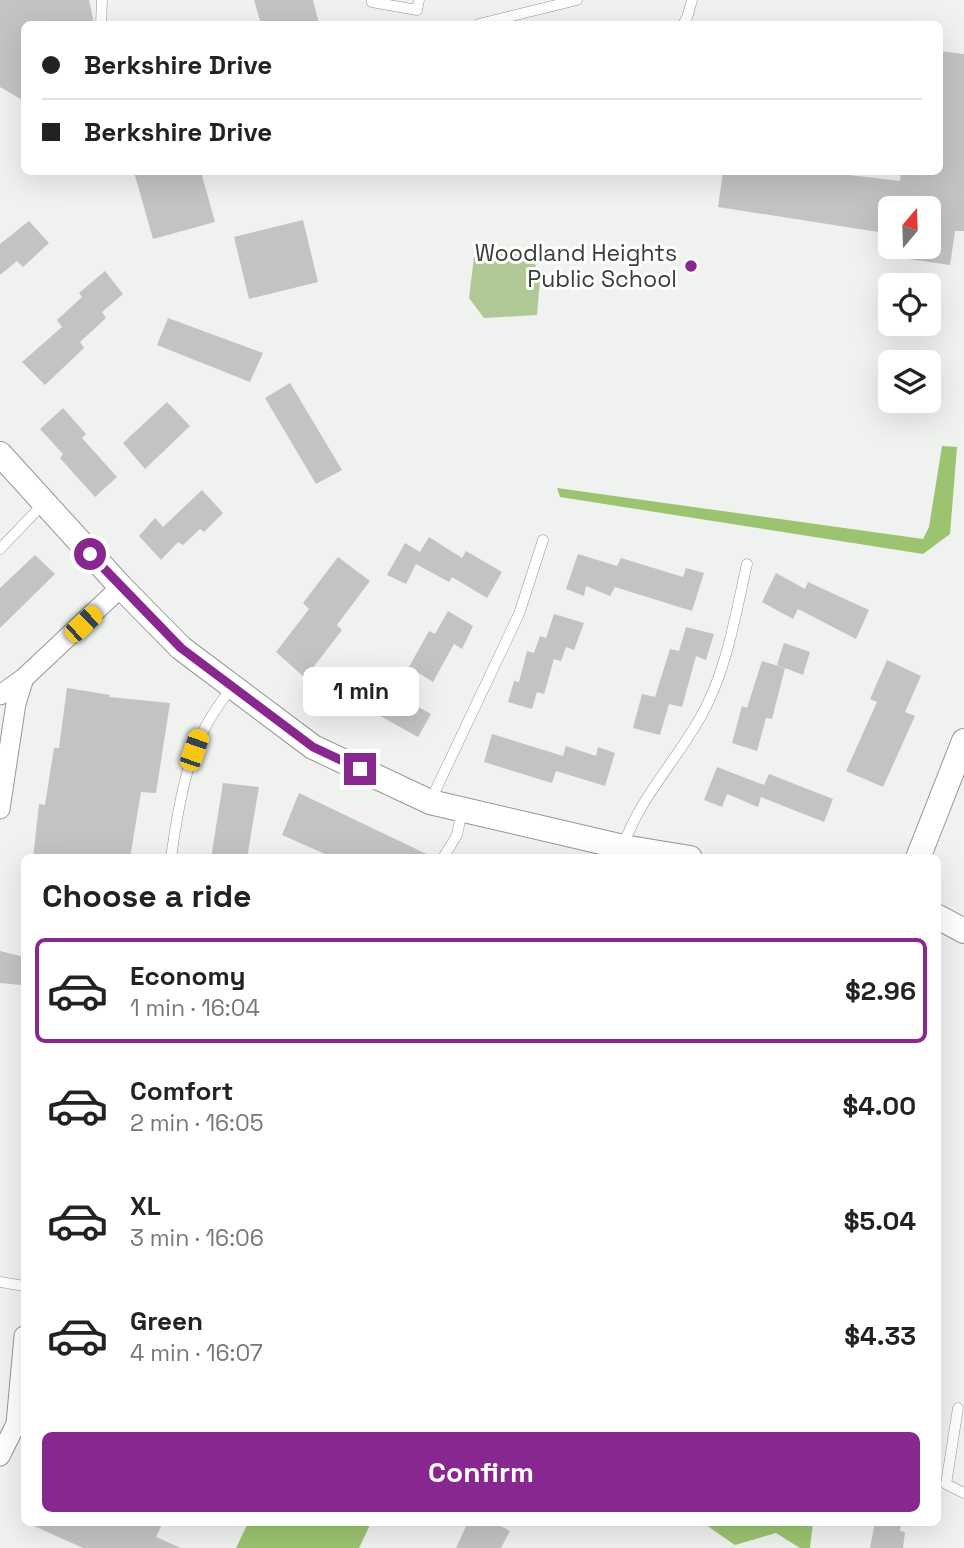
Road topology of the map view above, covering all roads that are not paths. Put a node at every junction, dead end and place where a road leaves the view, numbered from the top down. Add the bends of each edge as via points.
1 (102, 0) edge
2 (372, 0) edge
3 (419, 0) edge
4 (577, 0) edge
5 (692, 0) edge
6 (101, 21) edge
7 (491, 21) edge
8 (685, 21) edge
9 (0, 454) edge
10 (45, 503) junction
11 (543, 540) dead end
12 (0, 550) edge
13 (747, 564) dead end
14 (121, 587) junction
15 (24, 678) junction
16 (233, 688) junction
17 (0, 695) edge
18 (964, 741) edge
19 (430, 803) junction
20 (0, 809) edge
21 (462, 810) junction
22 (623, 847) junction
23 (172, 854) edge
24 (445, 854) edge
25 (666, 854) edge
26 (920, 854) edge
27 (941, 919) edge
28 (964, 931) edge
29 (0, 1282) edge
30 (21, 1286) edge
31 (21, 1398) edge
32 (957, 1408) dead end
33 (20, 1418) edge
34 (0, 1456) edge
35 (964, 1493) edge

1 - 6 lane
2 - 3 lane via 417,10
4 - 7 lane
5 - 8 lane
9 - 10 street
10 - 12 lane
10 - 14 street
11 - 19 lane via 519,614
13 - 22 lane via 714,689 700,718 643,802
14 - 15 street
14 - 16 street via 181,648
15 - 17 street
15 - 20 street
16 - 19 street via 313,747
16 - 23 lane via 199,735
18 - 26 street
19 - 21 street
21 - 22 street
21 - 24 lane via 457,835
22 - 25 street
27 - 28 street
29 - 30 lane
31 - 33 street
32 - 35 lane via 946,1484
33 - 34 street

